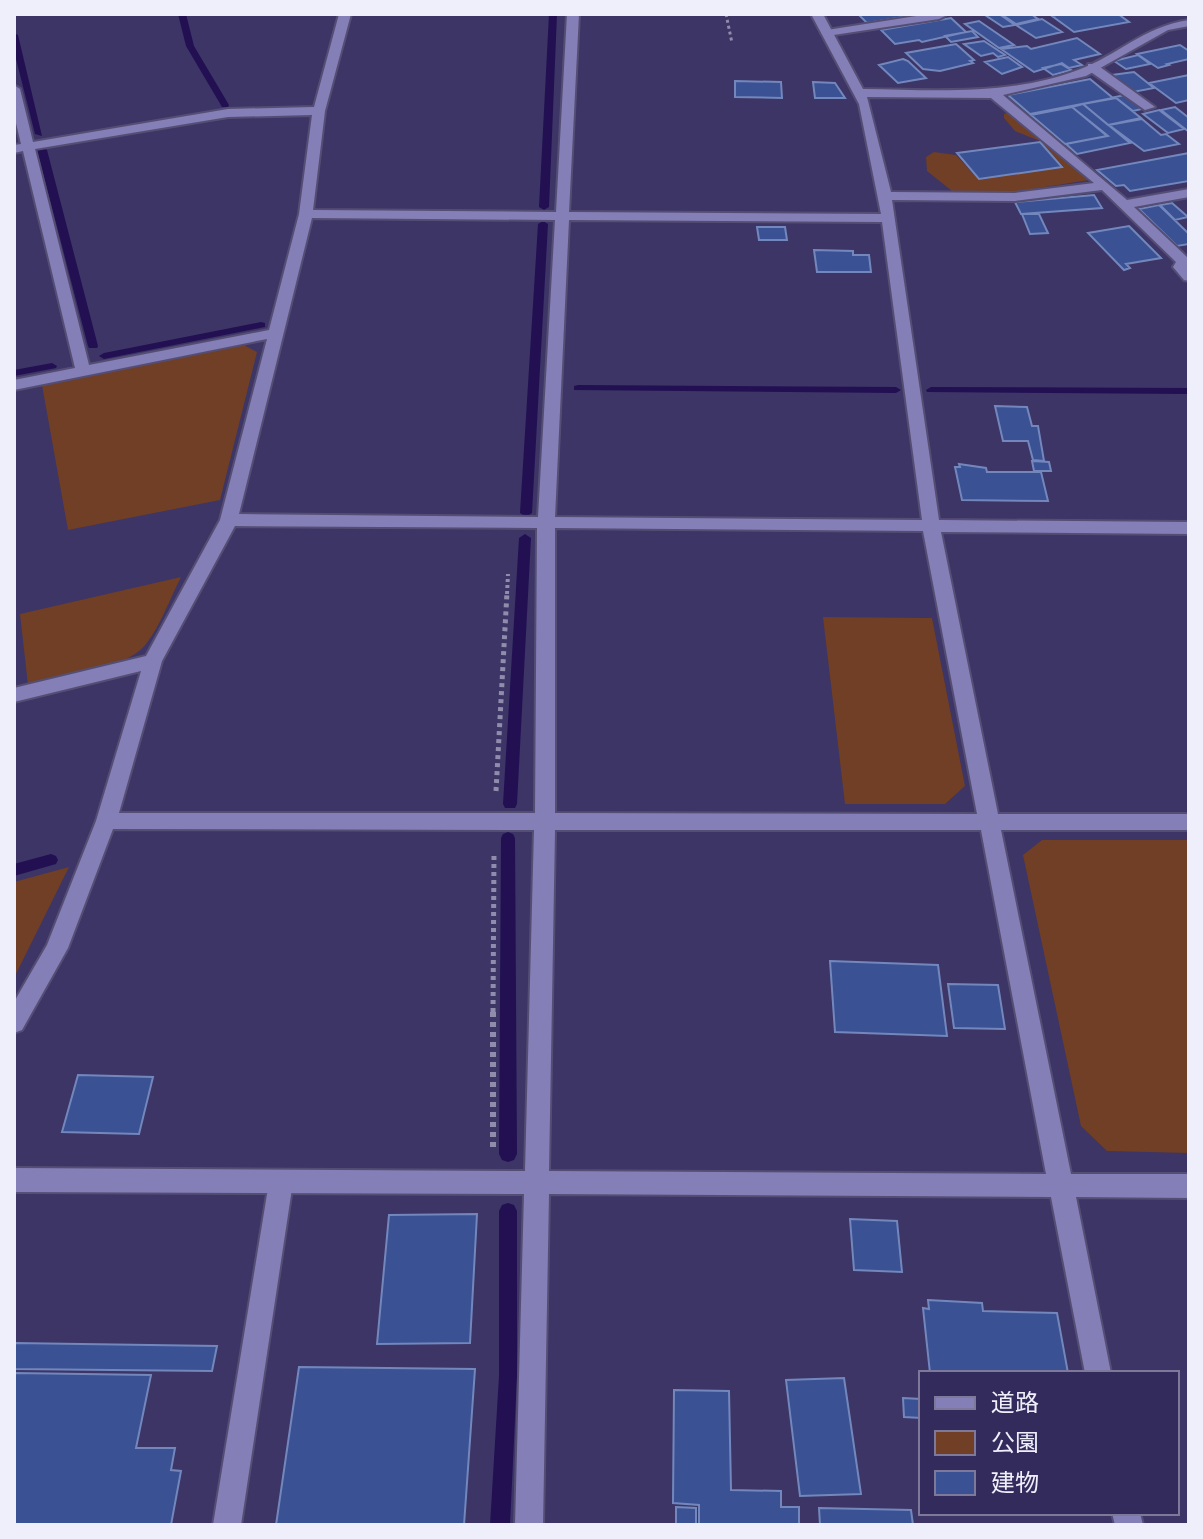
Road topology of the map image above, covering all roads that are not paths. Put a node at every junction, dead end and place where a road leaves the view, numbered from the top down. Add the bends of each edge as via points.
1 (345, 14) edge
2 (573, 14) edge
3 (817, 14) edge
4 (939, 16) edge
5 (1189, 23) edge
6 (827, 33) junction
7 (1092, 67) junction
8 (14, 89) edge
9 (859, 93) junction
10 (994, 94) junction
11 (1149, 107) dead end
12 (319, 111) junction
13 (21, 148) edge
14 (1105, 186) junction
15 (1189, 193) edge
16 (885, 196) junction
17 (1126, 204) junction
18 (306, 214) junction
19 (562, 216) junction
20 (889, 218) junction
21 (1189, 277) edge
22 (276, 333) junction
23 (83, 371) junction
24 (14, 385) edge
25 (229, 520) junction
26 (546, 523) junction
27 (931, 526) junction
28 (1189, 528) edge
29 (153, 661) junction
30 (14, 695) edge
31 (106, 821) junction
32 (545, 822) junction
33 (989, 822) junction
34 (1189, 822) edge
35 (14, 1023) edge
36 (14, 1180) edge
37 (281, 1182) junction
38 (538, 1182) junction
39 (1061, 1185) junction
40 (1189, 1186) edge
41 (1098, 1371) edge
42 (227, 1525) edge
43 (529, 1525) edge

1 - 12 street
2 - 19 street
3 - 6 street
4 - 6 street
5 - 7 street via 1165,27
6 - 9 street
7 - 10 street
7 - 11 street
8 - 13 street
9 - 10 street
9 - 16 street
10 - 14 street
12 - 13 street via 228,113
12 - 18 street
13 - 23 street
14 - 16 street via 1015,197
14 - 17 street
15 - 17 street
16 - 20 street
17 - 21 street via 1183,261 1180,267
18 - 19 street
18 - 22 street
19 - 20 street
19 - 26 street
20 - 27 street
22 - 23 street
22 - 25 street
23 - 24 street
25 - 26 street
25 - 29 street
26 - 27 street
26 - 32 street
27 - 28 street
27 - 33 street
29 - 30 street
29 - 31 street
31 - 32 street
31 - 35 street via 57,948
32 - 33 street
32 - 38 street
33 - 34 street
33 - 39 street
36 - 37 street
37 - 38 street
37 - 42 street
38 - 39 street
38 - 43 street
39 - 40 street
39 - 41 street

